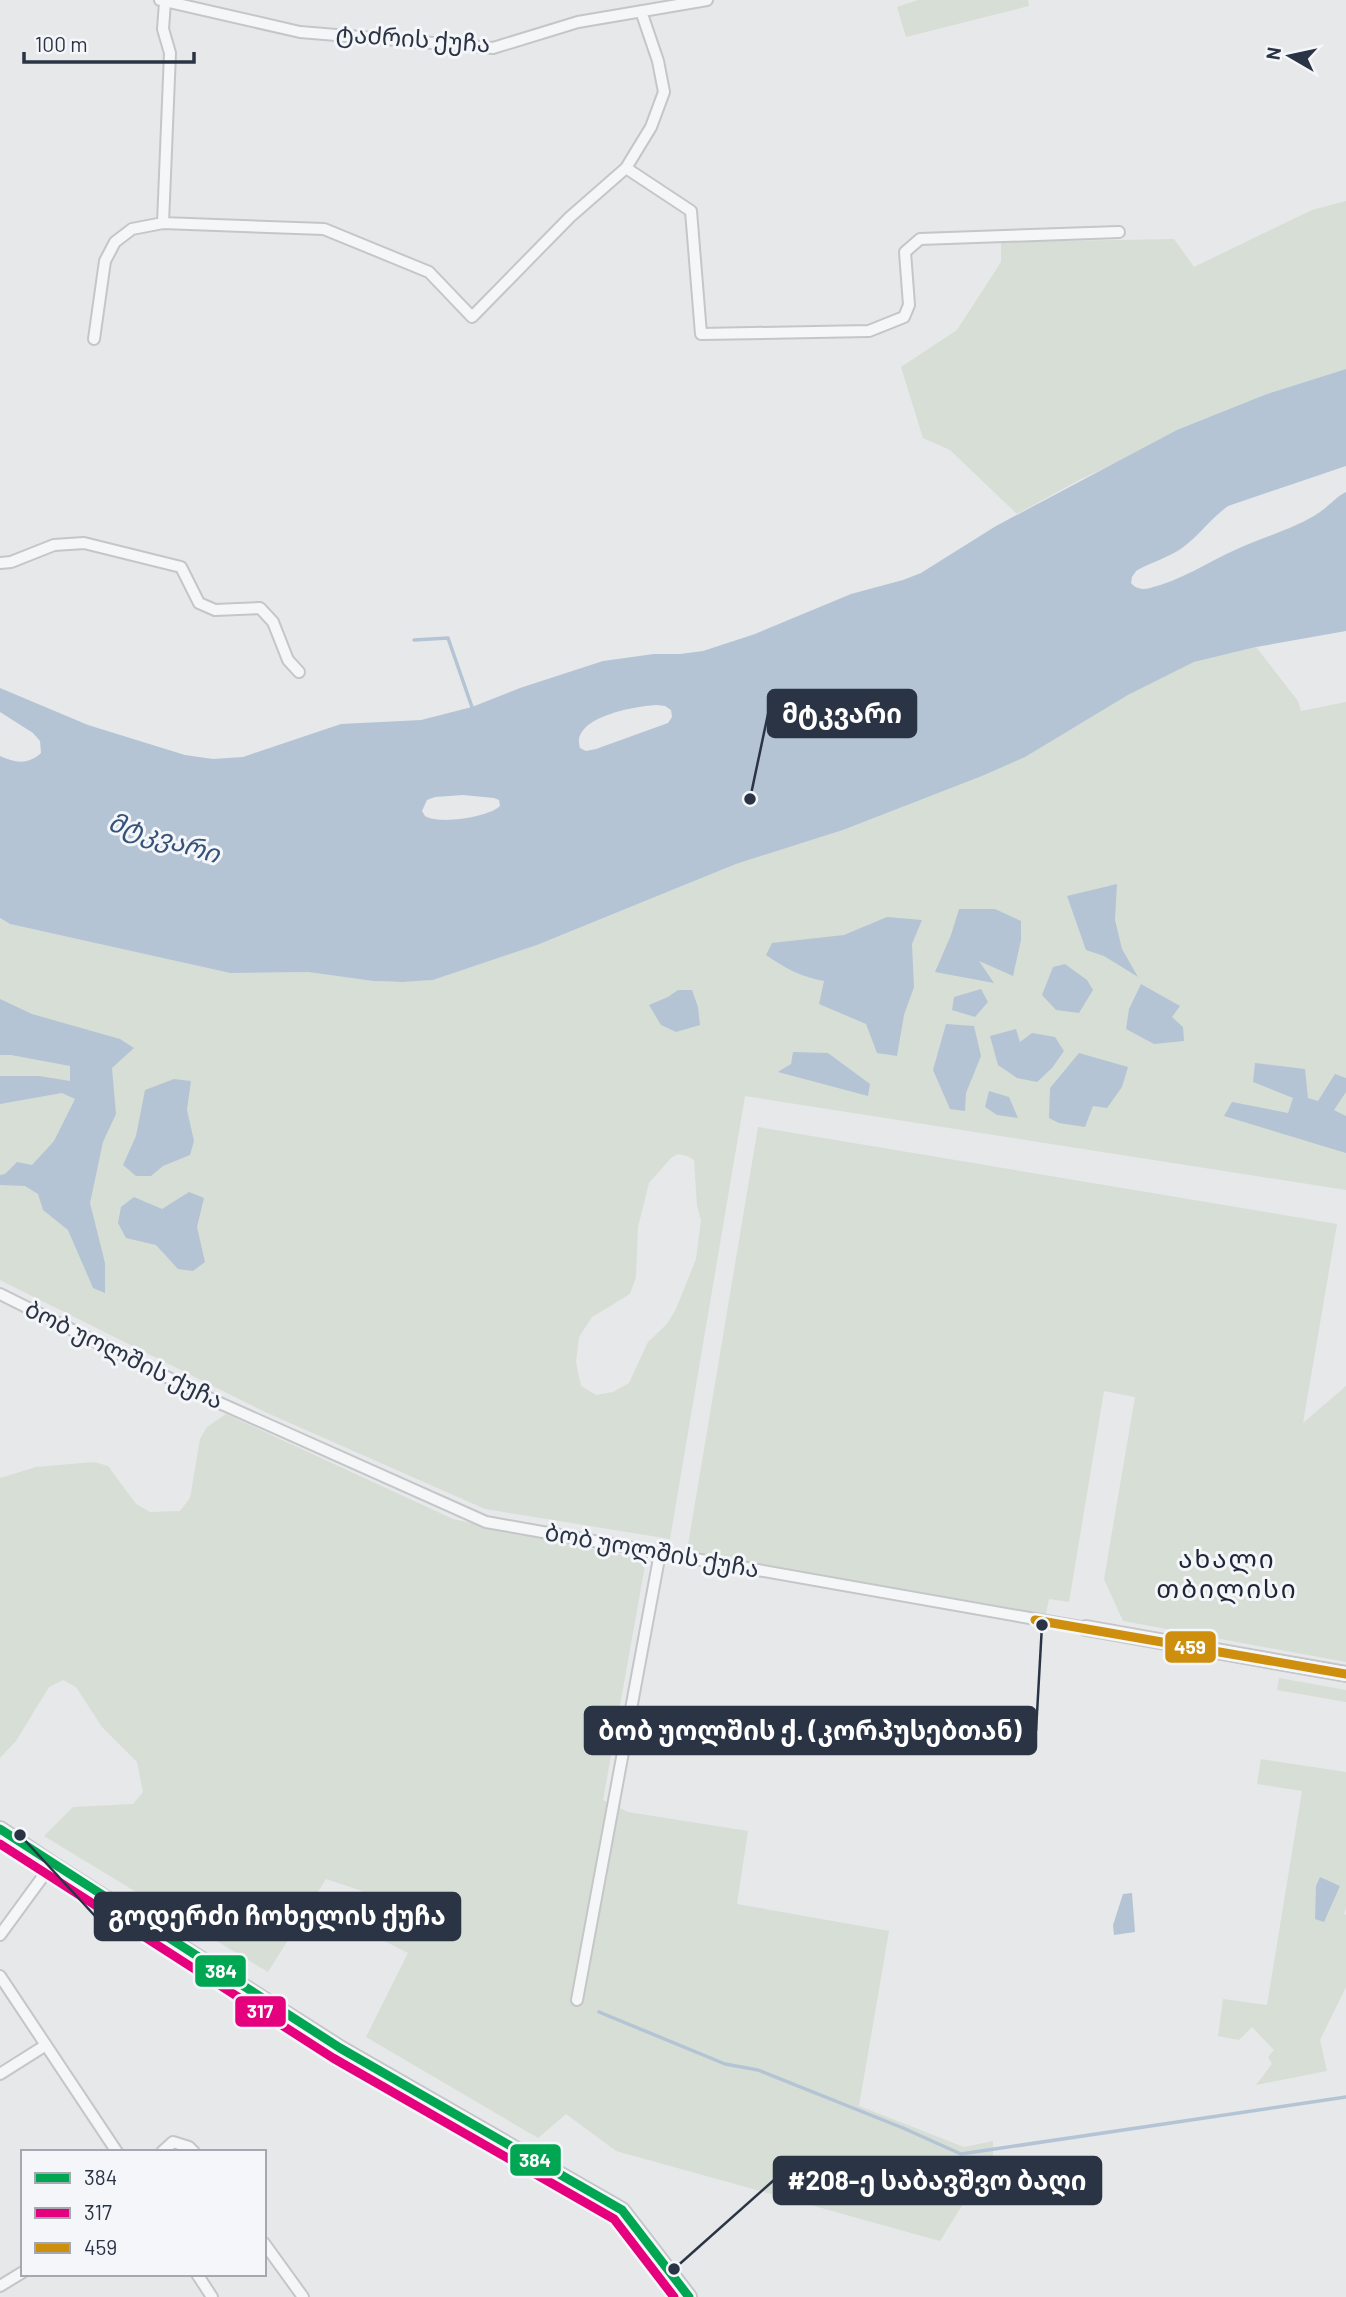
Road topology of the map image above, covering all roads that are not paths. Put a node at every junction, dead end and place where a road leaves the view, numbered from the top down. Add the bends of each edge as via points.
1 (707, 0) edge
2 (163, 1) edge
3 (641, 11) junction
4 (626, 168) junction
5 (163, 223) junction
6 (1119, 232) dead end
7 (94, 340) dead end
8 (0, 563) edge
9 (299, 671) dead end
10 (0, 1294) edge
11 (660, 1553) junction
12 (1086, 1628) joint
13 (1346, 1674) edge
14 (0, 1829) edge
15 (52, 1864) junction
16 (0, 1935) edge
17 (0, 1976) edge
18 (577, 2000) dead end
19 (46, 2045) junction
20 (0, 2074) edge
21 (116, 2150) edge
22 (164, 2150) edge
23 (192, 2150) edge
24 (266, 2246) edge
25 (21, 2273) edge
26 (198, 2276) edge
27 (0, 2286) edge
28 (212, 2297) edge
29 (303, 2297) edge
30 (690, 2297) edge

1 - 3 street, ტაძრის ქუჩა
2 - 3 street, ტაძრის ქუჩა via 299,32 493,48 578,22
2 - 5 street via 163,29 170,52
3 - 4 street via 664,92 651,127
4 - 5 street via 570,217 472,317 429,272 324,229
4 - 6 street via 691,211 701,334 869,331 904,317 909,305 905,253 920,239
5 - 7 street via 132,229 115,242 105,261
8 - 9 street via 54,545 85,542 181,567 199,603 215,610 260,608 272,622 288,660
10 - 11 street, ბობ უოლშის ქუჩა via 213,1400 486,1522
11 - 12 street, ბობ უოლშის ქუჩა
11 - 18 street
12 - 13 street, ბობ უოლშის ქუჩა
14 - 15 street
15 - 16 street
15 - 30 street via 340,2048 622,2210
17 - 19 street
19 - 20 street
19 - 21 street
22 - 23 street via 173,2142
24 - 29 street
25 - 27 street
26 - 28 street

